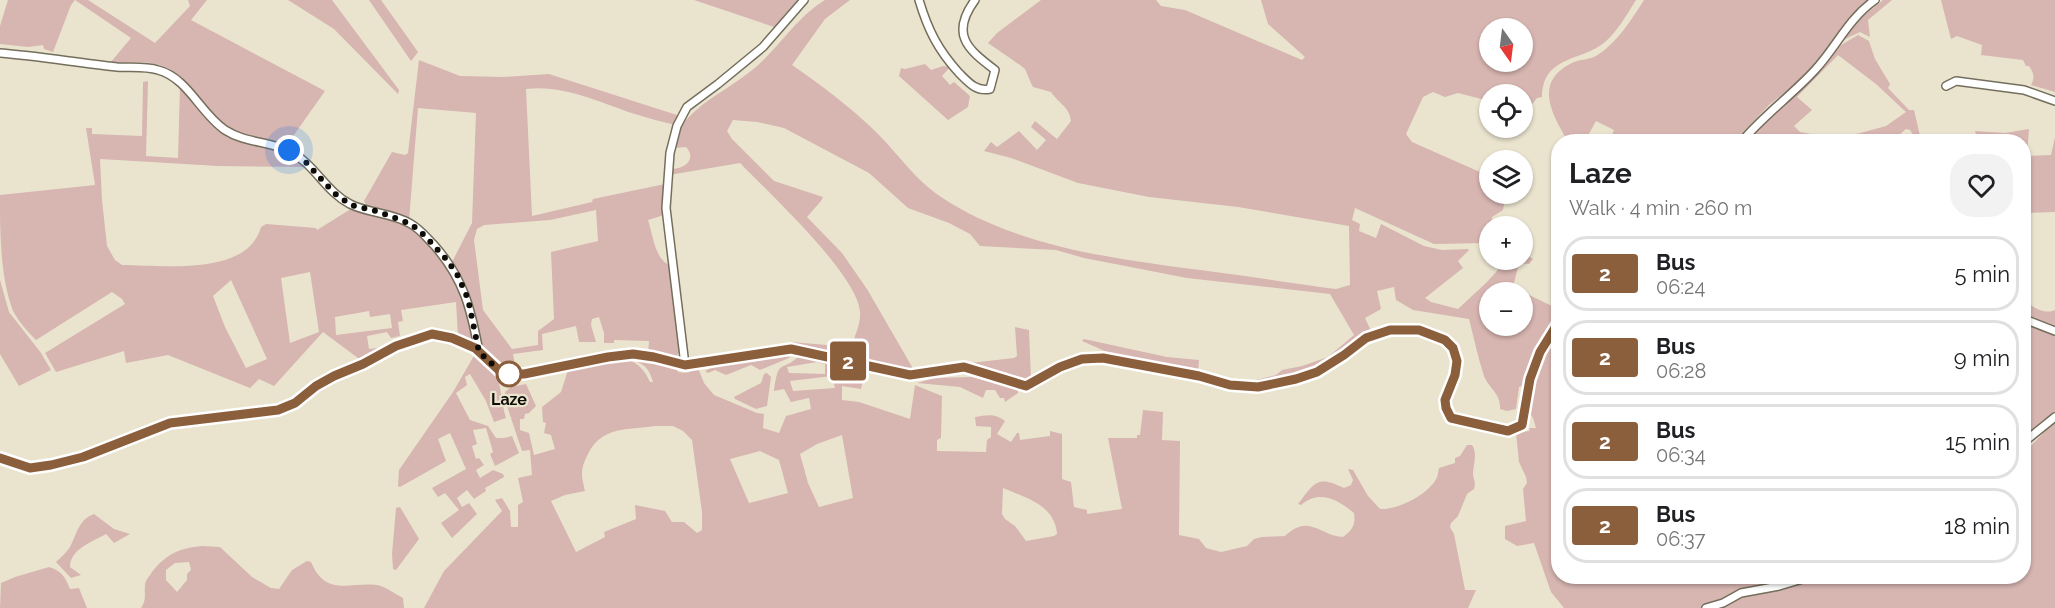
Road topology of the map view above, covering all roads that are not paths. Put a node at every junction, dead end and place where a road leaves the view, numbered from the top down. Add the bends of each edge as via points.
1 (804, 0) edge
2 (919, 0) edge
3 (975, 0) edge
4 (1875, 0) edge
5 (0, 53) edge
6 (1946, 86) dead end
7 (2055, 101) edge
8 (1748, 134) edge
9 (2031, 322) edge
10 (2055, 331) edge
11 (1551, 334) edge
12 (479, 352) junction
13 (685, 365) junction
14 (2055, 417) edge
15 (2031, 436) edge
16 (0, 458) edge
17 (1786, 584) edge
18 (1706, 608) edge

1 - 13 street via 762,47 687,107 678,126 670,153 666,208
2 - 3 street via 942,55 971,85 982,90 990,88 996,70 965,40 964,19
4 - 8 street via 1844,29 1816,69
5 - 12 street via 157,69 171,75 229,132 289,150 351,205 411,224 458,276 468,299
6 - 7 street via 1956,81 2024,90
9 - 10 street
11 - 13 street via 1530,379 1522,425 1508,431 1451,418 1445,400 1455,375 1457,361 1453,348 1445,340 1419,330 1390,330 1366,338 1317,372 1258,387 1230,385 1103,358 1082,359 1060,367 1026,386 964,367 910,375 791,349
12 - 13 street via 503,374 524,374 633,354
12 - 16 street via 452,338 432,334 396,346 334,376 278,410 170,423 83,457 51,465 30,468
14 - 15 street
17 - 18 street via 1741,593

